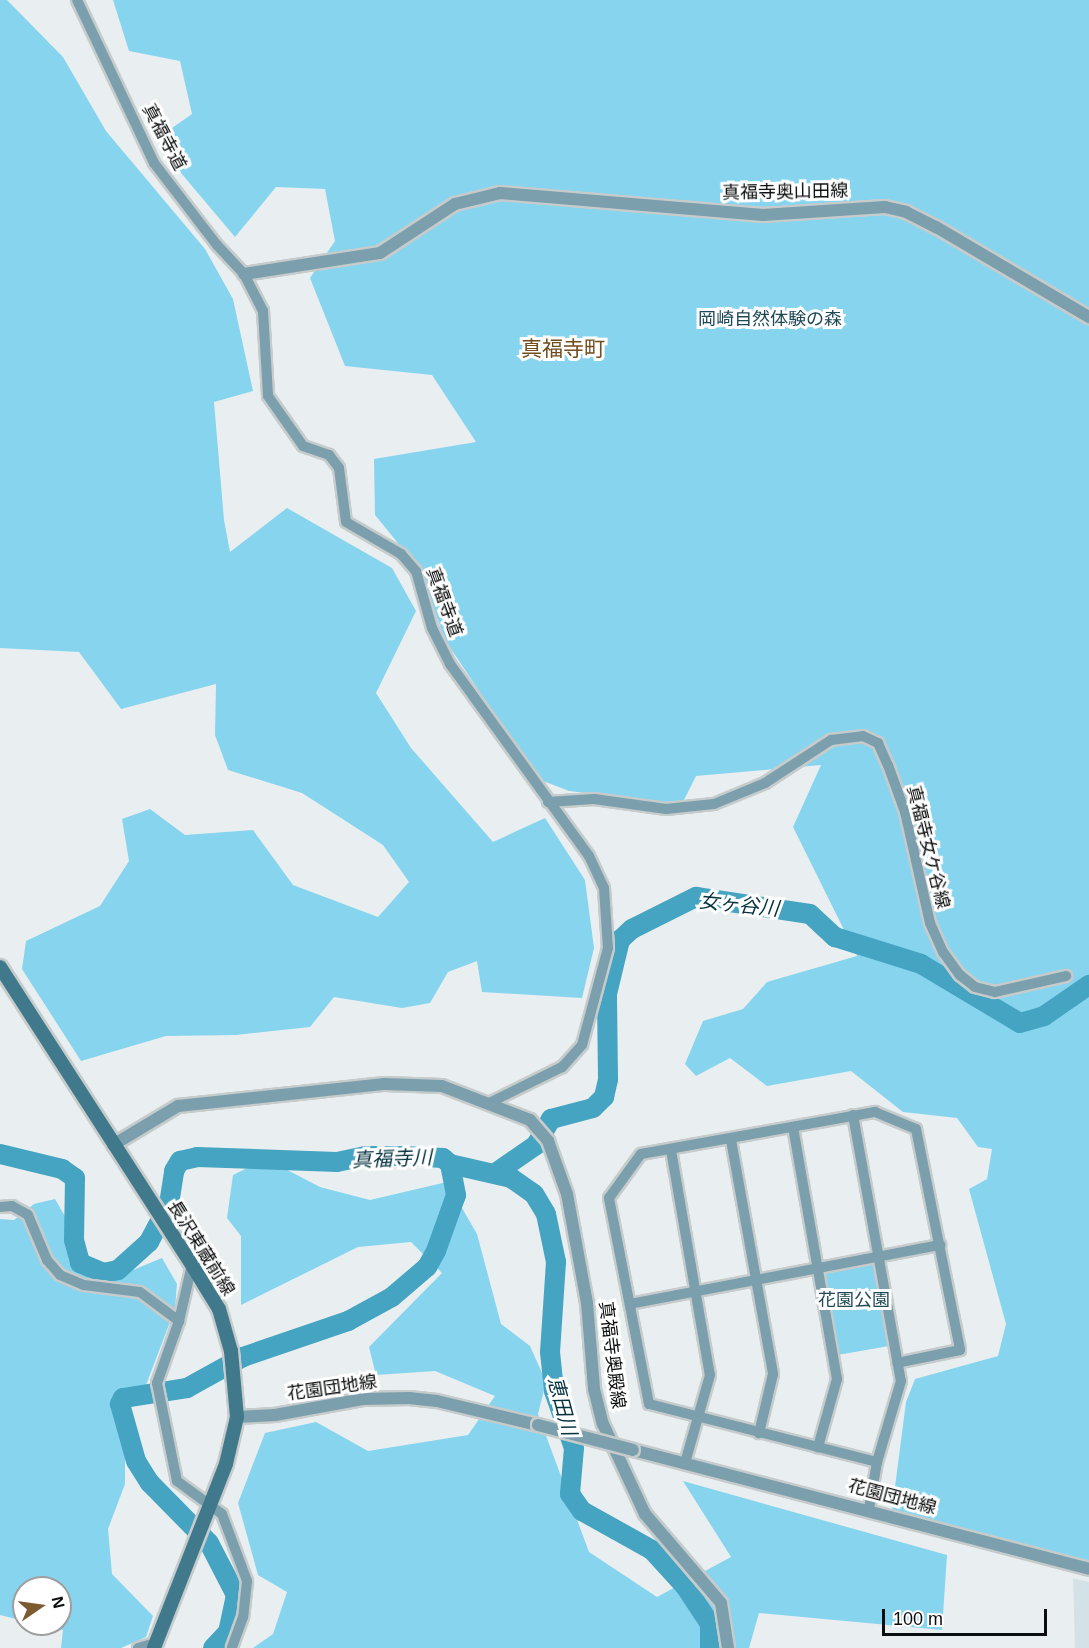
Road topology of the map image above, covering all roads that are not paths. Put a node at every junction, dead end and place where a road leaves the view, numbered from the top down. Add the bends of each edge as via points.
1 (77, 0) edge
2 (244, 274) junction
3 (1089, 317) edge
4 (548, 802) junction
5 (0, 967) edge
6 (1066, 976) dead end
7 (489, 1103) junction
8 (853, 1115) junction
9 (793, 1127) junction
10 (731, 1140) junction
11 (113, 1145) junction
12 (671, 1150) junction
13 (0, 1207) edge
14 (940, 1245) junction
15 (879, 1258) junction
16 (192, 1264) junction
17 (816, 1270) junction
18 (756, 1280) junction
19 (696, 1292) junction
20 (630, 1304) junction
21 (179, 1321) junction
22 (897, 1363) junction
23 (237, 1417) junction
24 (697, 1417) junction
25 (759, 1433) junction
26 (818, 1447) junction
27 (877, 1462) junction
28 (685, 1463) junction
29 (869, 1509) junction
30 (208, 1510) junction
31 (1089, 1569) edge
32 (155, 1646) edge
33 (138, 1648) edge
34 (232, 1648) edge
35 (728, 1648) edge

1 - 2 street, 真福寺道 via 154,163 216,245
2 - 3 street, 真福寺奥山田線 via 380,253 455,204 500,193 763,215 885,207 936,226
2 - 4 street, 真福寺道 via 263,311 268,396 303,446 329,455 339,468 346,522 400,554 416,571 432,628 450,664
4 - 6 street, 真福寺女ケ谷線 via 594,799 666,809 714,804 765,783 831,740 863,736 878,743 888,765 905,812 930,923 943,952 960,975 975,987 995,992
4 - 7 street via 589,856 604,888 606,958 582,1045 562,1067
5 - 11 main road, 長沢東蔵前線
7 - 11 street, 真福寺奥殿線 via 442,1086 385,1084 178,1106
7 - 35 street, 真福寺奥殿線 via 530,1120 548,1142 572,1216 590,1324 594,1389 603,1424 645,1514 721,1603
8 - 9 street
8 - 14 street via 875,1112 916,1129
8 - 15 street
9 - 10 street
9 - 17 street
10 - 12 street
10 - 18 street
11 - 16 main road, 長沢東蔵前線
12 - 19 street
12 - 20 street via 640,1154 609,1198
13 - 21 street via 12,1206 28,1215 47,1260 60,1275 84,1285 140,1292
14 - 15 street
14 - 22 street via 960,1350
15 - 17 street
15 - 22 street
16 - 21 street
16 - 23 main road, 長沢東蔵前線 via 219,1309 236,1378
17 - 18 street
17 - 26 street via 837,1379
18 - 19 street
18 - 25 street via 773,1374
19 - 20 street
19 - 24 street via 710,1375
20 - 24 street via 649,1404
21 - 30 street via 157,1383 160,1403 177,1481
22 - 27 street via 901,1381
23 - 28 street, 花園団地線, bridge via 275,1415 363,1399 409,1398 437,1401
23 - 30 main road, 長沢東蔵前線
24 - 25 street
24 - 28 street
25 - 26 street
26 - 27 street
27 - 29 street
28 - 29 street, 花園団地線
29 - 31 street, 花園団地線
30 - 32 main road, 長沢東蔵前線
30 - 34 street via 222,1514 247,1581 243,1617
32 - 33 street

